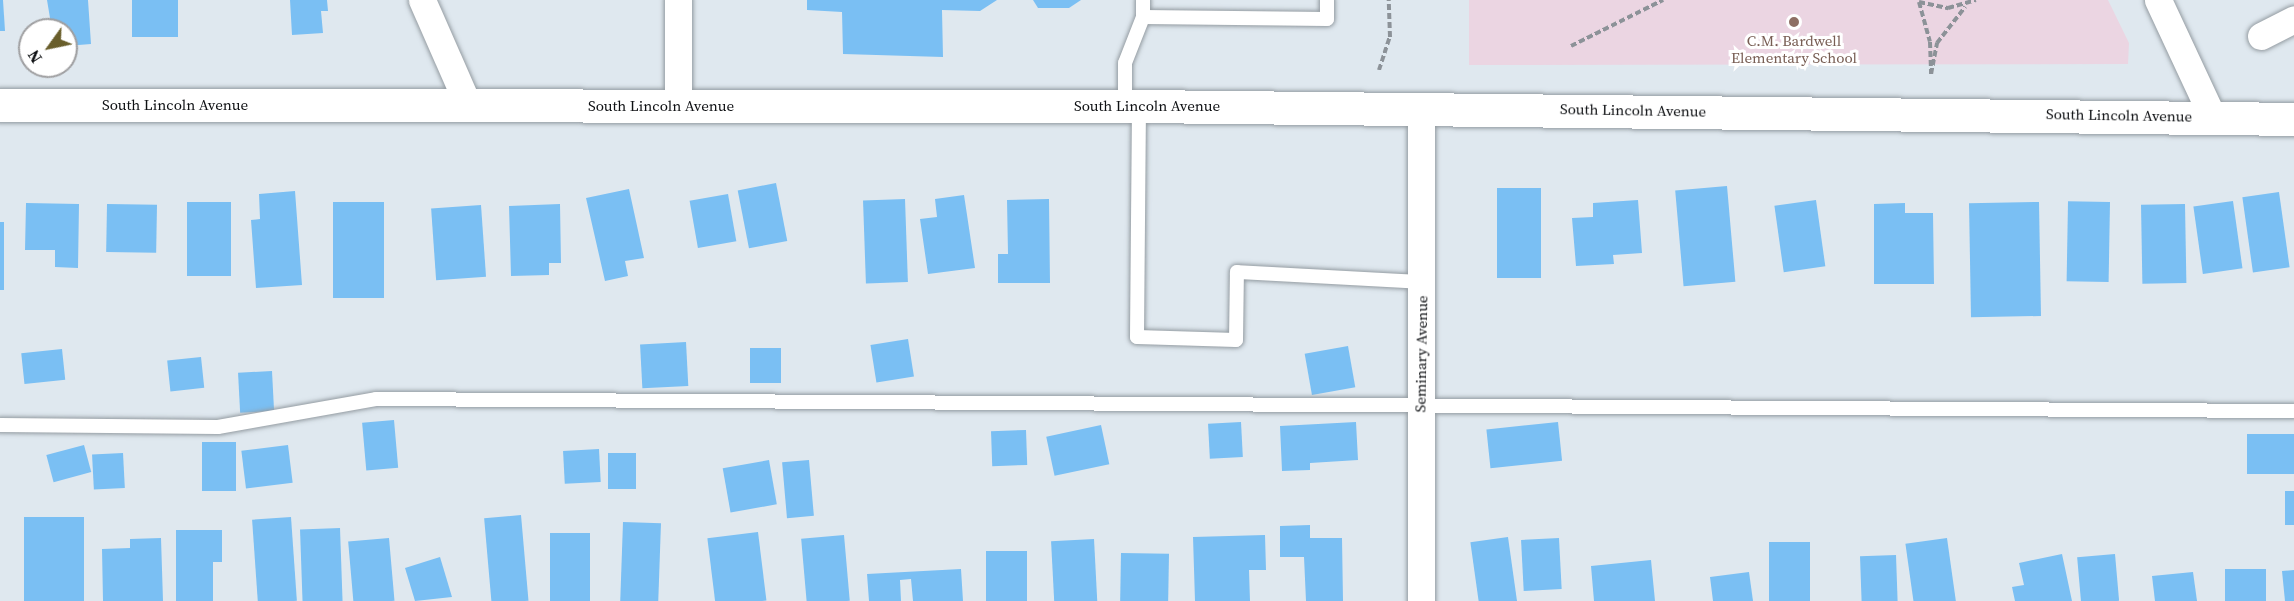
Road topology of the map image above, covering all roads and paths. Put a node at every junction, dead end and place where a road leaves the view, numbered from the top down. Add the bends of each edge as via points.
1 (422, 0) edge
2 (678, 0) edge
3 (1143, 0) edge
4 (1327, 0) edge
5 (1389, 0) edge
6 (1663, 0) edge
7 (1976, 0) edge
8 (2158, 0) edge
9 (1918, 1) edge
10 (1965, 7) junction
11 (1143, 18) junction
12 (2294, 19) edge
13 (2261, 36) dead end
14 (1571, 46) dead end
15 (1379, 70) dead end
16 (0, 105) edge
17 (468, 105) junction
18 (678, 106) junction
19 (1132, 106) junction
20 (1420, 108) junction
21 (2212, 116) junction
22 (2294, 119) edge
23 (1422, 282) junction
24 (1420, 405) junction
25 (2294, 411) edge
26 (0, 425) edge
27 (1421, 601) edge

1 - 17 street
2 - 18 street
3 - 11 lane
4 - 11 lane via 1327,18
5 - 15 path via 1390,37
6 - 14 path
7 - 10 path
8 - 21 street
9 - 10 path
9 - 10 path via 1930,42 1931,74 1937,44
11 - 19 lane via 1125,63
12 - 13 street
16 - 17 street, South Lincoln Avenue
17 - 18 street, South Lincoln Avenue
18 - 19 street, South Lincoln Avenue
19 - 20 street, South Lincoln Avenue
19 - 23 lane via 1137,337 1236,339 1237,272
20 - 21 street, South Lincoln Avenue
20 - 23 street, Seminary Avenue
21 - 22 street, South Lincoln Avenue
23 - 24 street, Seminary Avenue
24 - 25 lane
24 - 26 lane via 376,399 218,427
24 - 27 street, Seminary Avenue

